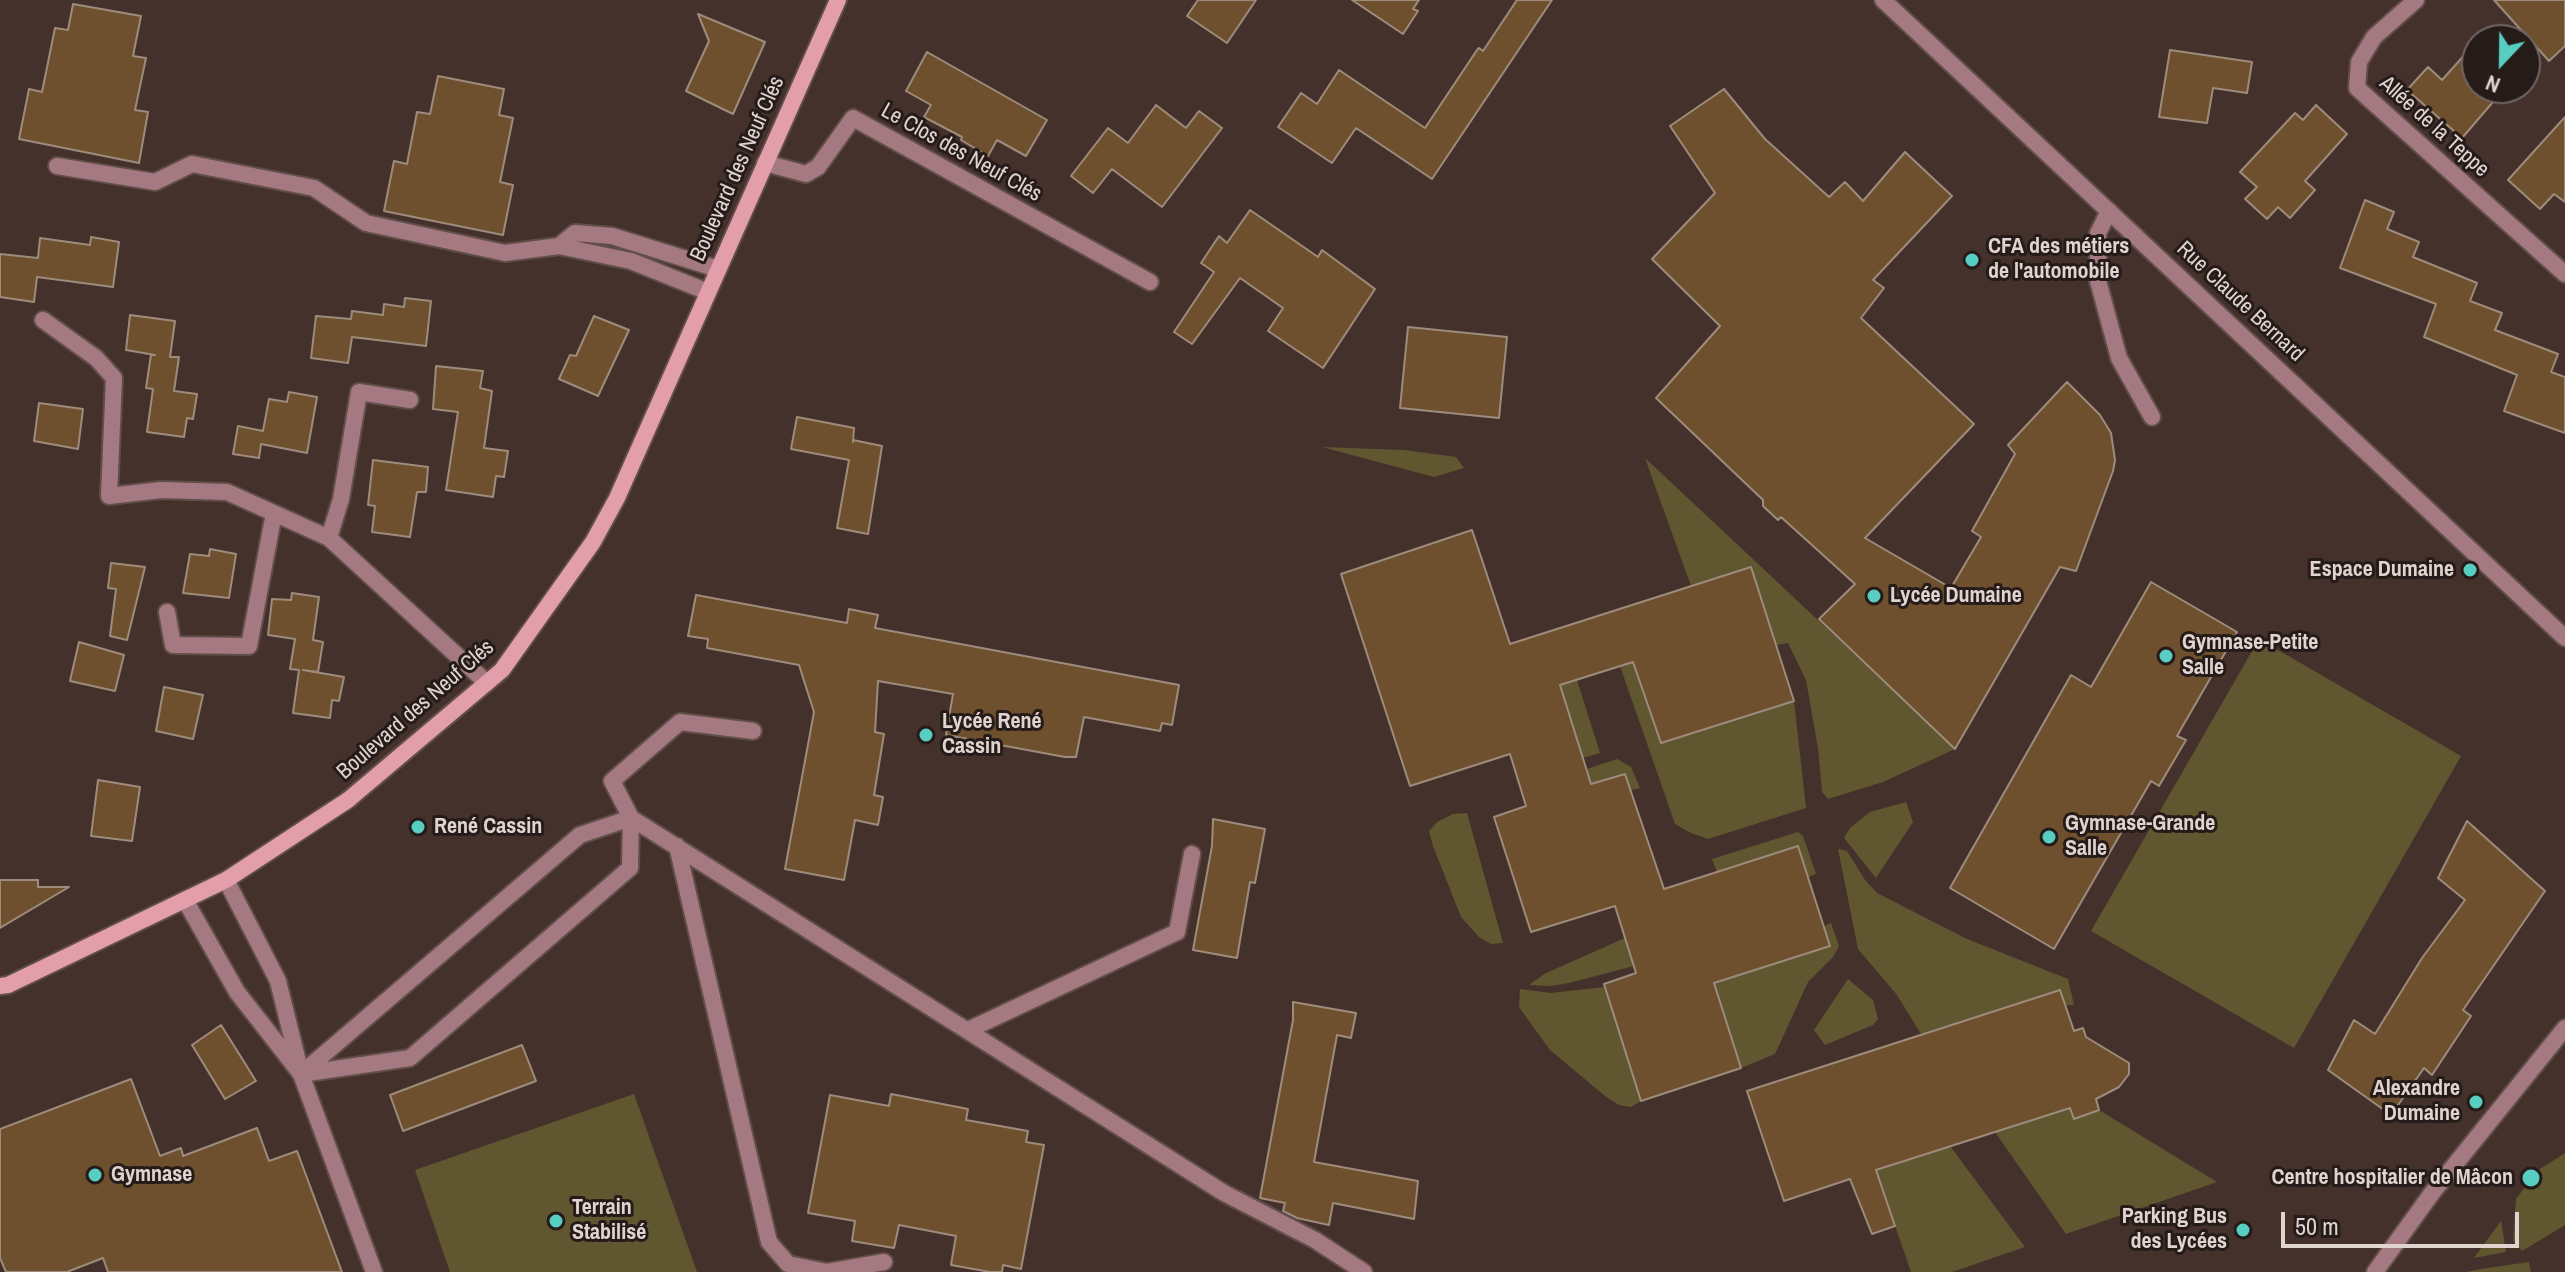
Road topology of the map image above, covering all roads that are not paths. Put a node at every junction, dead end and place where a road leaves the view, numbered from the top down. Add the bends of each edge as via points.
1 (838, 0) edge
2 (1883, 0) edge
3 (2416, 0) edge
4 (765, 163) junction
5 (57, 166) dead end
6 (2109, 211) junction
7 (559, 246) junction
8 (718, 269) junction
9 (2565, 274) edge
10 (1150, 282) dead end
11 (708, 292) junction
12 (43, 320) dead end
13 (410, 400) dead end
14 (2152, 417) dead end
15 (274, 513) junction
16 (329, 538) junction
17 (167, 612) dead end
18 (2565, 638) edge
19 (487, 683) junction
20 (753, 731) dead end
21 (631, 818) junction
22 (677, 846) junction
23 (1192, 854) dead end
24 (226, 880) junction
25 (185, 900) junction
26 (0, 986) edge
27 (2565, 1028) edge
28 (968, 1030) junction
29 (301, 1074) junction
30 (884, 1262) dead end
31 (374, 1272) edge
32 (1364, 1272) edge
33 (2375, 1272) edge

1 - 4 main road, Boulevard des Neuf Clés
2 - 6 street, Rue Claude Bernard
3 - 9 street, Allée de la Teppe via 2374,37 2359,62 2357,88
4 - 8 main road, Boulevard des Neuf Clés
4 - 10 street, Le Clos des Neuf Clés via 806,174 818,167 853,118
5 - 7 street via 155,182 192,164 314,188 366,223 505,253
6 - 14 street via 2098,233 2098,281 2119,358
6 - 18 street, Rue Claude Bernard
7 - 8 street via 575,233 612,236
7 - 11 street via 631,261
8 - 11 main road, Boulevard des Neuf Clés
11 - 19 main road, Boulevard des Neuf Clés via 593,542 502,670
12 - 15 street via 96,358 114,378 109,496 161,490 227,492
13 - 16 street via 359,392
15 - 16 street
15 - 17 street via 249,646 173,645
16 - 19 street
19 - 24 main road, Boulevard des Neuf Clés via 348,800
20 - 21 street via 680,722 612,781
21 - 22 street
21 - 29 street via 580,835
21 - 29 street via 630,868 410,1058
22 - 28 street
22 - 30 street via 769,1242 788,1264 827,1272
23 - 28 street via 1177,932
24 - 25 main road, Boulevard des Neuf Clés
24 - 29 street via 278,981
25 - 26 main road, Boulevard des Neuf Clés
25 - 29 street via 237,992
27 - 33 street
28 - 32 street via 1224,1193
29 - 31 street

